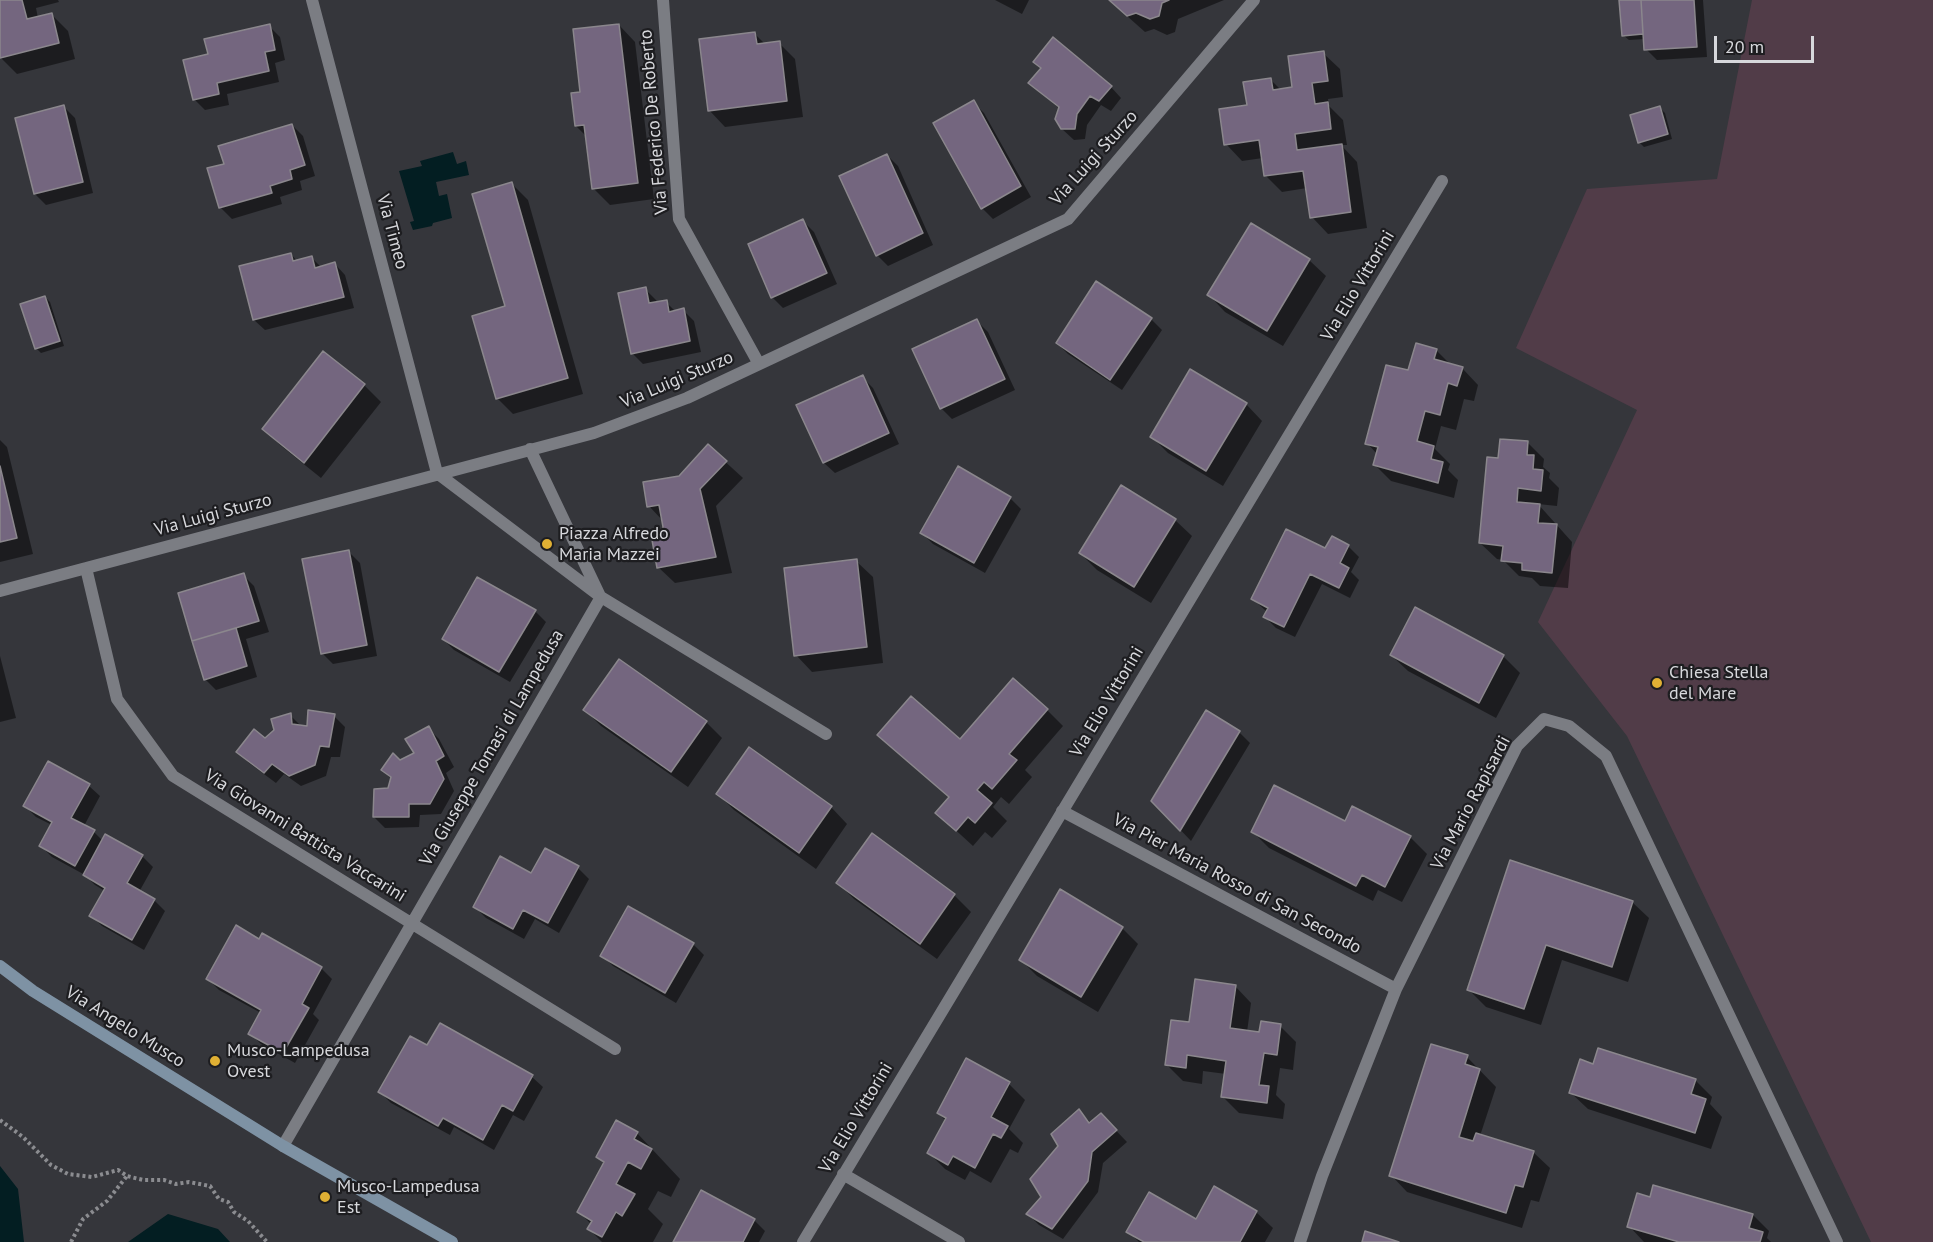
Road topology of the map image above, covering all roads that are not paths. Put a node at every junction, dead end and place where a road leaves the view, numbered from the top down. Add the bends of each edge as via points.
1 (312, 0) edge
2 (663, 0) edge
3 (1254, 0) edge
4 (1442, 181) dead end
5 (759, 364) junction
6 (531, 449) junction
7 (437, 473) junction
8 (86, 568) junction
9 (0, 591) edge
10 (601, 597) junction
11 (826, 734) dead end
12 (1062, 811) junction
13 (412, 923) junction
14 (0, 966) edge
15 (1396, 989) junction
16 (615, 1048) dead end
17 (283, 1146) junction
18 (843, 1174) junction
19 (452, 1242) edge
20 (803, 1242) edge
21 (959, 1242) edge
22 (1300, 1242) edge
23 (1837, 1242) edge

1 - 7 street, Via Timeo
2 - 5 street, Via Federico De Roberto via 679,219
3 - 5 street, Via Luigi Sturzo via 1068,219
4 - 12 street, Via Elio Vittorini
5 - 6 street, Via Luigi Sturzo via 687,398 594,433
6 - 7 street, Via Luigi Sturzo
6 - 10 street
7 - 8 street, Via Luigi Sturzo
7 - 10 street
8 - 9 street, Via Luigi Sturzo
8 - 13 street, Via Giovanni Battista Vaccarini via 117,699 173,776
10 - 11 street
10 - 13 street, Via Giuseppe Tomasi di Lampedusa
12 - 15 street, Via Pier Maria Rosso di San Secondo
12 - 18 street, Via Elio Vittorini
13 - 16 street, Via Giovanni Battista Vaccarini
13 - 17 street, Via Giuseppe Tomasi di Lampedusa
14 - 17 main road, Via Angelo Musco via 33,991
15 - 22 street, Via Mario Rapisardi
15 - 23 street, Via Mario Rapisardi via 1517,746 1544,719 1569,726 1606,756
17 - 19 main road, Via Angelo Musco
18 - 20 street, Via Elio Vittorini
18 - 21 street

